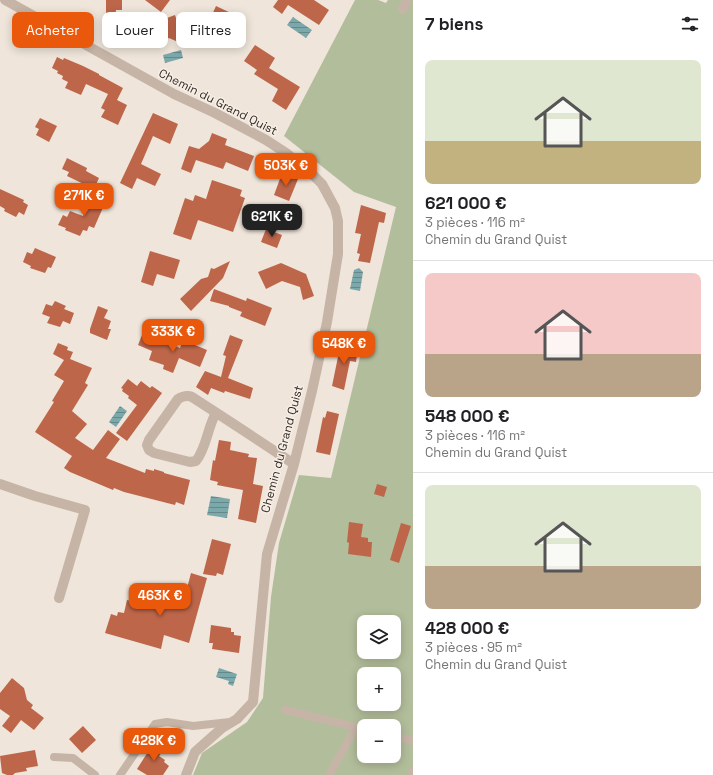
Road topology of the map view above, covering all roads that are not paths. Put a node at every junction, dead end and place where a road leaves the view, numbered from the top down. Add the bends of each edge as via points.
1 (6, 0) edge
2 (216, 413) junction
3 (294, 464) junction
4 (0, 484) edge
5 (59, 598) dead end
6 (285, 710) dead end
7 (233, 722) junction
8 (357, 727) edge
9 (357, 733) edge
10 (401, 738) edge
11 (413, 741) edge
12 (54, 757) dead end
13 (413, 771) edge
14 (95, 775) edge
15 (120, 775) edge
16 (186, 775) edge
17 (329, 775) edge
18 (411, 775) edge

1 - 3 street, Chemin du Grand Quist via 174,94 266,140 311,173 327,190 338,221 338,254 325,330
2 - 2 street via 192,397 181,397 149,440 149,450 190,462 196,461 201,456 210,422
2 - 3 street
3 - 7 street, Chemin du Grand Quist via 267,554 253,702
4 - 5 street via 85,510
6 - 8 lane
7 - 15 lane via 193,726 166,722 156,724
7 - 16 street, Chemin du Grand Quist via 222,728 195,752
9 - 17 lane
10 - 11 lane
12 - 14 lane via 73,758
13 - 18 lane

